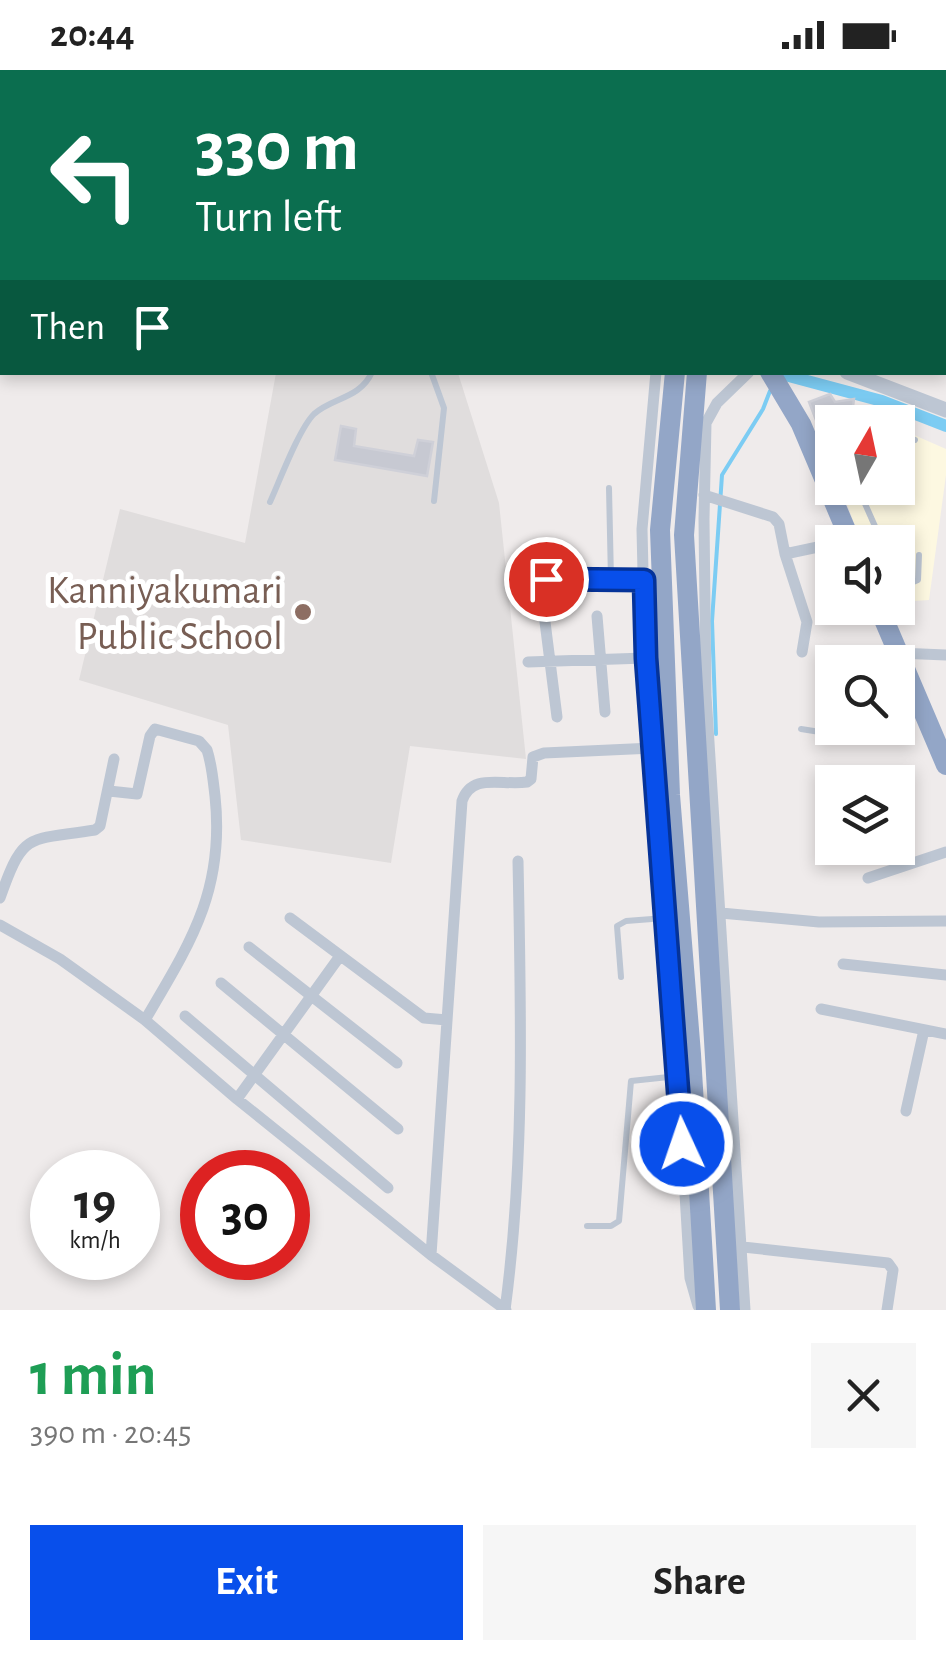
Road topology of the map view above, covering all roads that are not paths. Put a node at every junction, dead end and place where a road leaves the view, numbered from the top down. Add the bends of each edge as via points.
1 (370, 375) edge
2 (432, 375) edge
3 (656, 375) edge
4 (675, 375) edge
5 (697, 375) edge
6 (746, 375) edge
7 (772, 375) edge
8 (856, 375) edge
9 (946, 410) edge
10 (815, 442) edge
11 (609, 488) dead end
12 (704, 495) junction
13 (434, 500) dead end
14 (270, 502) dead end
15 (815, 548) edge
16 (785, 554) junction
17 (919, 556) dead end
18 (546, 579) dead end
19 (611, 580) junction
20 (644, 580) junction
21 (915, 581) edge
22 (544, 614) dead end
23 (597, 616) dead end
24 (802, 652) dead end
25 (915, 654) edge
26 (946, 655) edge
27 (602, 658) junction
28 (646, 658) junction
29 (551, 660) junction
30 (528, 662) dead end
31 (915, 705) edge
32 (605, 712) dead end
33 (558, 717) dead end
34 (802, 729) dead end
35 (815, 731) edge
36 (653, 748) junction
37 (114, 759) dead end
38 (946, 765) edge
39 (109, 791) junction
40 (946, 852) edge
41 (518, 860) dead end
42 (868, 878) dead end
43 (0, 898) edge
44 (722, 913) junction
45 (290, 918) dead end
46 (665, 918) junction
47 (946, 921) edge
48 (0, 925) edge
49 (248, 947) dead end
50 (340, 956) junction
51 (843, 964) dead end
52 (946, 975) edge
53 (622, 977) dead end
54 (221, 982) dead end
55 (311, 995) junction
56 (821, 1009) dead end
57 (184, 1016) dead end
58 (145, 1020) junction
59 (447, 1020) junction
60 (924, 1030) junction
61 (283, 1034) junction
62 (946, 1034) edge
63 (397, 1063) dead end
64 (253, 1074) junction
65 (678, 1076) junction
66 (238, 1099) junction
67 (906, 1111) dead end
68 (398, 1129) dead end
69 (388, 1188) dead end
70 (587, 1226) dead end
71 (742, 1247) junction
72 (430, 1255) junction
73 (505, 1310) edge
74 (703, 1310) edge
75 (730, 1310) edge
76 (745, 1310) edge
77 (887, 1310) edge

1 - 14 lane via 360,389 317,410
2 - 13 lane via 444,408
3 - 20 street
4 - 74 highway via 660,530
5 - 75 highway via 684,535
6 - 12 street via 716,403 706,424
7 - 10 highway
8 - 9 street
11 - 19 lane
12 - 16 street via 773,516
12 - 44 street via 706,696
15 - 16 street
16 - 24 street via 807,622
17 - 21 lane
18 - 19 lane
19 - 20 lane
20 - 28 street
22 - 29 street
23 - 27 street
25 - 26 street
27 - 28 street
27 - 29 street
27 - 32 street
28 - 36 street
29 - 30 street
29 - 33 street
31 - 38 highway
34 - 35 lane
36 - 46 street
36 - 59 street via 544,752 534,757 527,782 482,782 466,790
37 - 39 street
39 - 43 street via 95,830 20,848
39 - 58 street via 137,794 155,729 199,742 211,761 218,830 210,891 188,946
40 - 42 street
41 - 73 street via 520,1155
44 - 47 street via 819,922
44 - 71 street
45 - 50 street
46 - 53 lane via 617,926
46 - 65 street
48 - 58 street
49 - 55 street
50 - 55 street
50 - 59 street via 424,1018
51 - 52 street
54 - 61 street
55 - 61 street
55 - 63 street
56 - 60 street
57 - 64 street
58 - 66 street
59 - 72 street
60 - 62 street
60 - 67 street
61 - 64 street
61 - 68 street
64 - 66 street
64 - 69 street
65 - 70 lane via 631,1081 619,1221
65 - 74 street via 690,1278
66 - 72 street
71 - 76 street
71 - 77 street via 888,1263 893,1270
72 - 73 street

